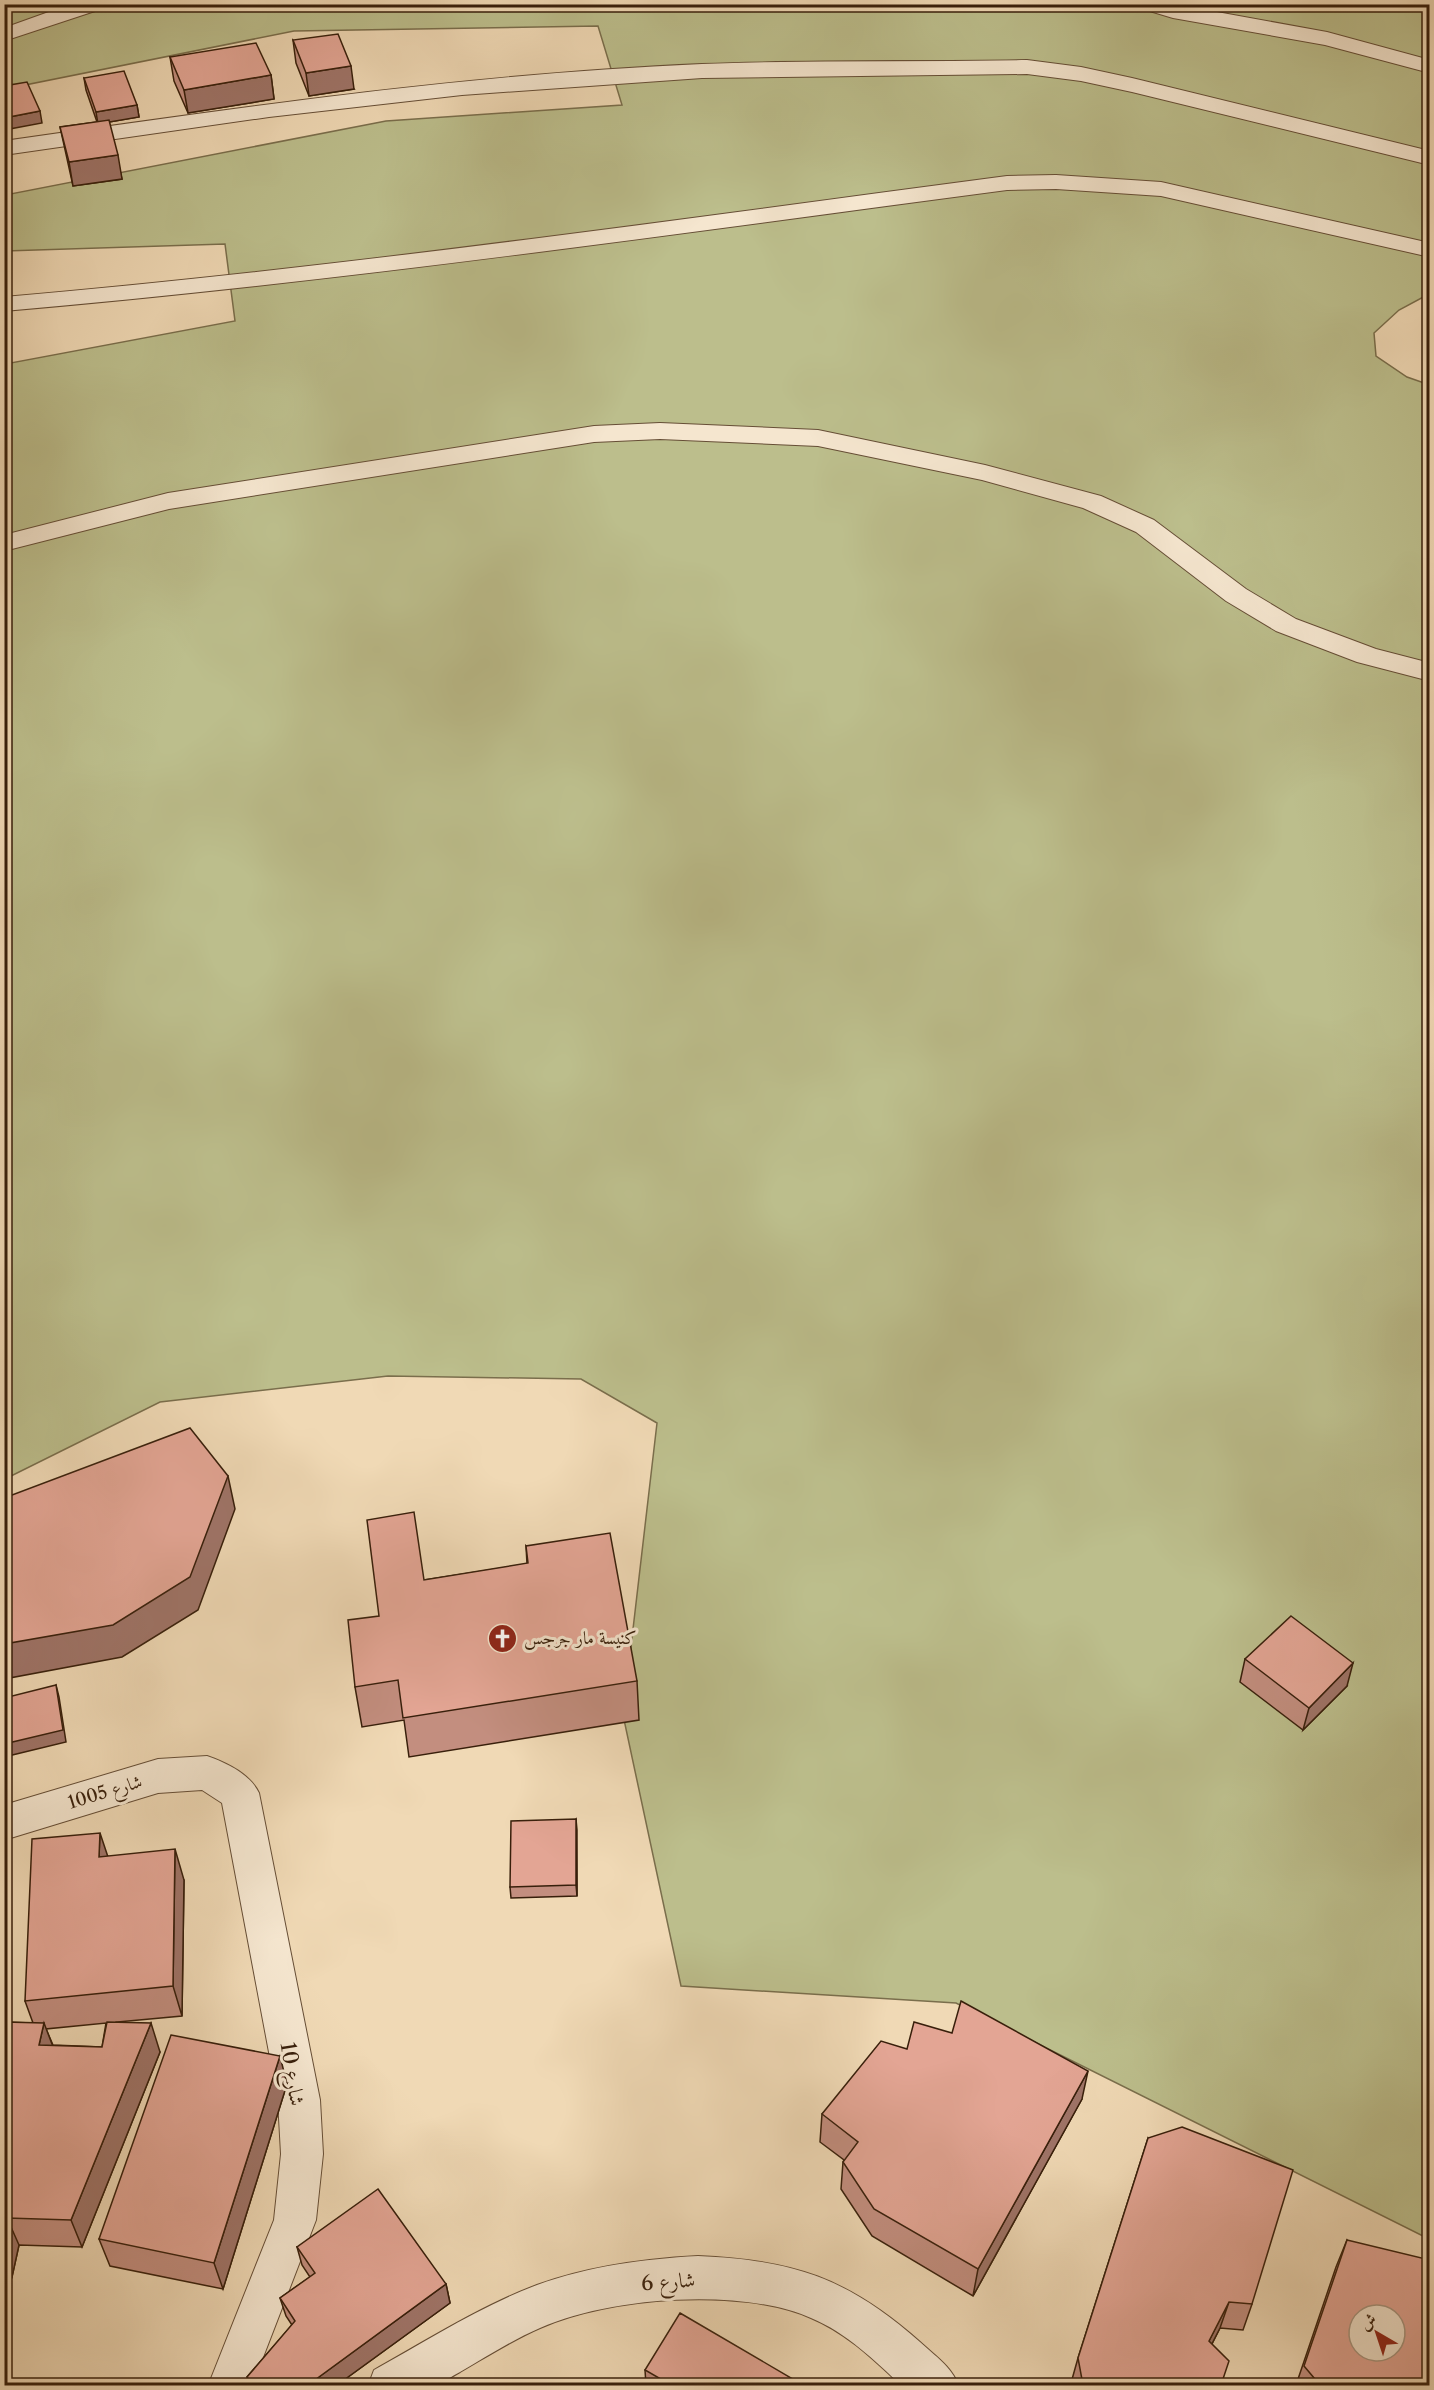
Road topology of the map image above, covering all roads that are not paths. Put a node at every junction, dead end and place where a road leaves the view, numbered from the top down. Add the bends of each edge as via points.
1 (93, 4) edge
2 (1151, 4) edge
3 (4, 35) edge
4 (1430, 67) edge
5 (4, 148) edge
6 (1430, 158) edge
7 (1430, 250) edge
8 (4, 304) edge
9 (4, 543) edge
10 (1430, 672) edge
11 (207, 1773) joint
12 (4, 1823) edge
13 (230, 2385) edge
14 (390, 2385) edge
15 (937, 2385) edge

1 - 3 street
2 - 4 street via 1173,12 1327,39
5 - 6 street via 269,110 462,88 702,71 1027,67 1132,85
7 - 8 street via 1161,189 1007,183 156,291
9 - 10 street via 168,501 594,434 670,431 818,438 985,473 1092,502 1145,526 1236,595 1286,626 1367,656
11 - 12 street, شارع 1005 via 158,1776
11 - 13 street, شارع 10 via 240,1793 299,2100 302,2154 295,2220
14 - 15 street, شارع 6 via 537,2306 588,2291 639,2283 724,2278 809,2294 853,2316

